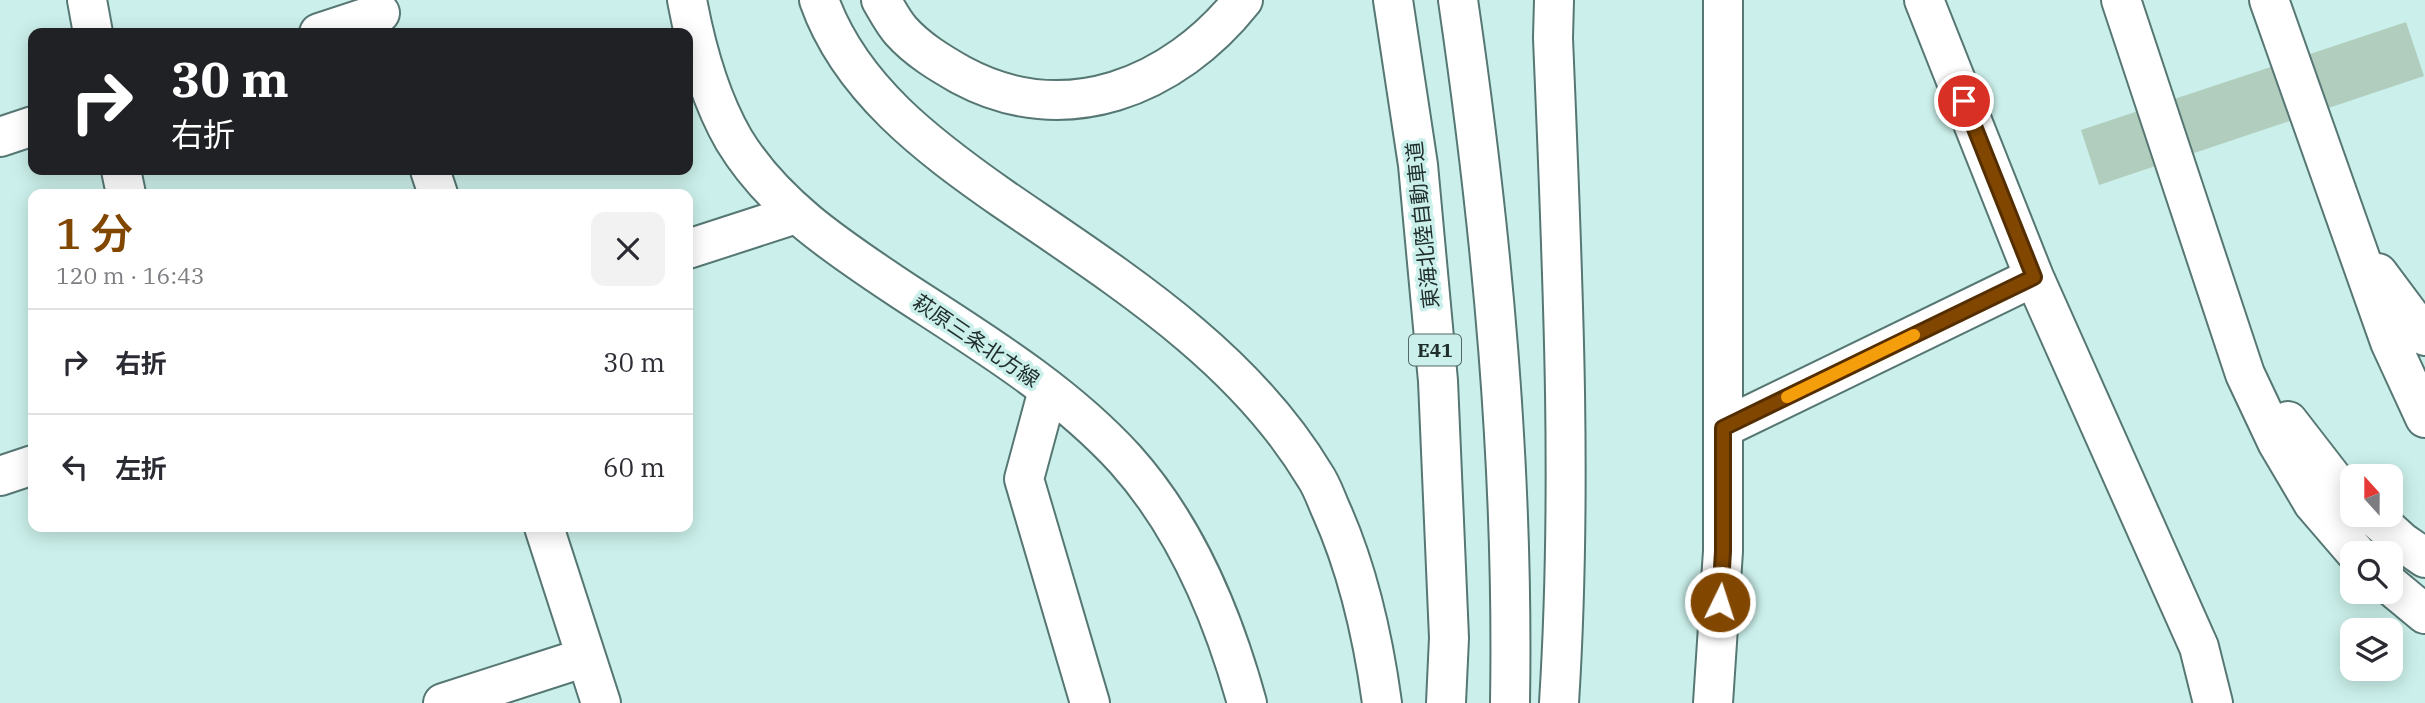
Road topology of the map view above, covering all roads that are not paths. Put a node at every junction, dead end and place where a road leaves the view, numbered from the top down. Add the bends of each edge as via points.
1 (86, 0) edge
2 (687, 0) edge
3 (819, 0) edge
4 (881, 0) edge
5 (1243, 0) edge
6 (1393, 0) edge
7 (1458, 0) edge
8 (1554, 0) edge
9 (1723, 0) edge
10 (1924, 0) edge
11 (2269, 0) edge
12 (2122, 6) edge
13 (381, 16) edge
14 (92, 28) edge
15 (337, 28) edge
16 (692, 28) edge
17 (693, 32) edge
18 (28, 128) edge
19 (0, 137) edge
20 (796, 214) junction
21 (2345, 214) junction
22 (693, 247) edge
23 (2209, 270) junction
24 (2034, 277) junction
25 (2425, 335) edge
26 (1048, 390) junction
27 (2425, 418) edge
28 (1723, 428) junction
29 (28, 467) edge
30 (0, 476) edge
31 (2340, 487) edge
32 (2385, 527) edge
33 (546, 532) edge
34 (2346, 541) edge
35 (2425, 558) edge
36 (2403, 596) edge
37 (2425, 614) edge
38 (586, 657) junction
39 (443, 703) edge
40 (601, 703) edge
41 (1090, 703) edge
42 (1247, 703) edge
43 (1382, 703) edge
44 (1446, 703) edge
45 (1510, 703) edge
46 (1559, 703) edge
47 (1713, 703) edge
48 (2213, 703) edge

1 - 14 main road
2 - 16 main road, 萩原三条北方線
3 - 43 main road via 849,59 892,112 941,155 1172,318 1236,374 1278,422 1317,478 1344,539 1362,601
4 - 5 main road via 901,31 935,61 983,87 1037,99 1082,100 1158,75 1198,48
6 - 44 main road, 東海北陸自動車道 / E41 via 1418,165 1438,381 1449,638
7 - 45 main road via 1478,142 1500,364 1512,597
8 - 46 main road via 1566,463
9 - 28 main road
10 - 24 main road
11 - 21 main road
12 - 23 main road
13 - 15 main road
17 - 20 main road, 萩原三条北方線 via 712,93 734,139 760,177
18 - 19 main road
20 - 22 main road
20 - 26 main road, 萩原三条北方線 via 850,256
21 - 25 main road via 2381,278
21 - 27 main road via 2390,342
23 - 31 main road via 2287,420
23 - 34 main road via 2245,374 2277,442 2313,503
24 - 28 main road
24 - 48 main road via 2199,647
26 - 41 main road via 1024,479
26 - 42 main road, 萩原三条北方線 via 1125,460 1163,509 1213,601
28 - 47 main road via 1723,551
29 - 30 main road
32 - 35 main road
33 - 38 main road
36 - 37 main road
38 - 39 main road
38 - 40 main road

